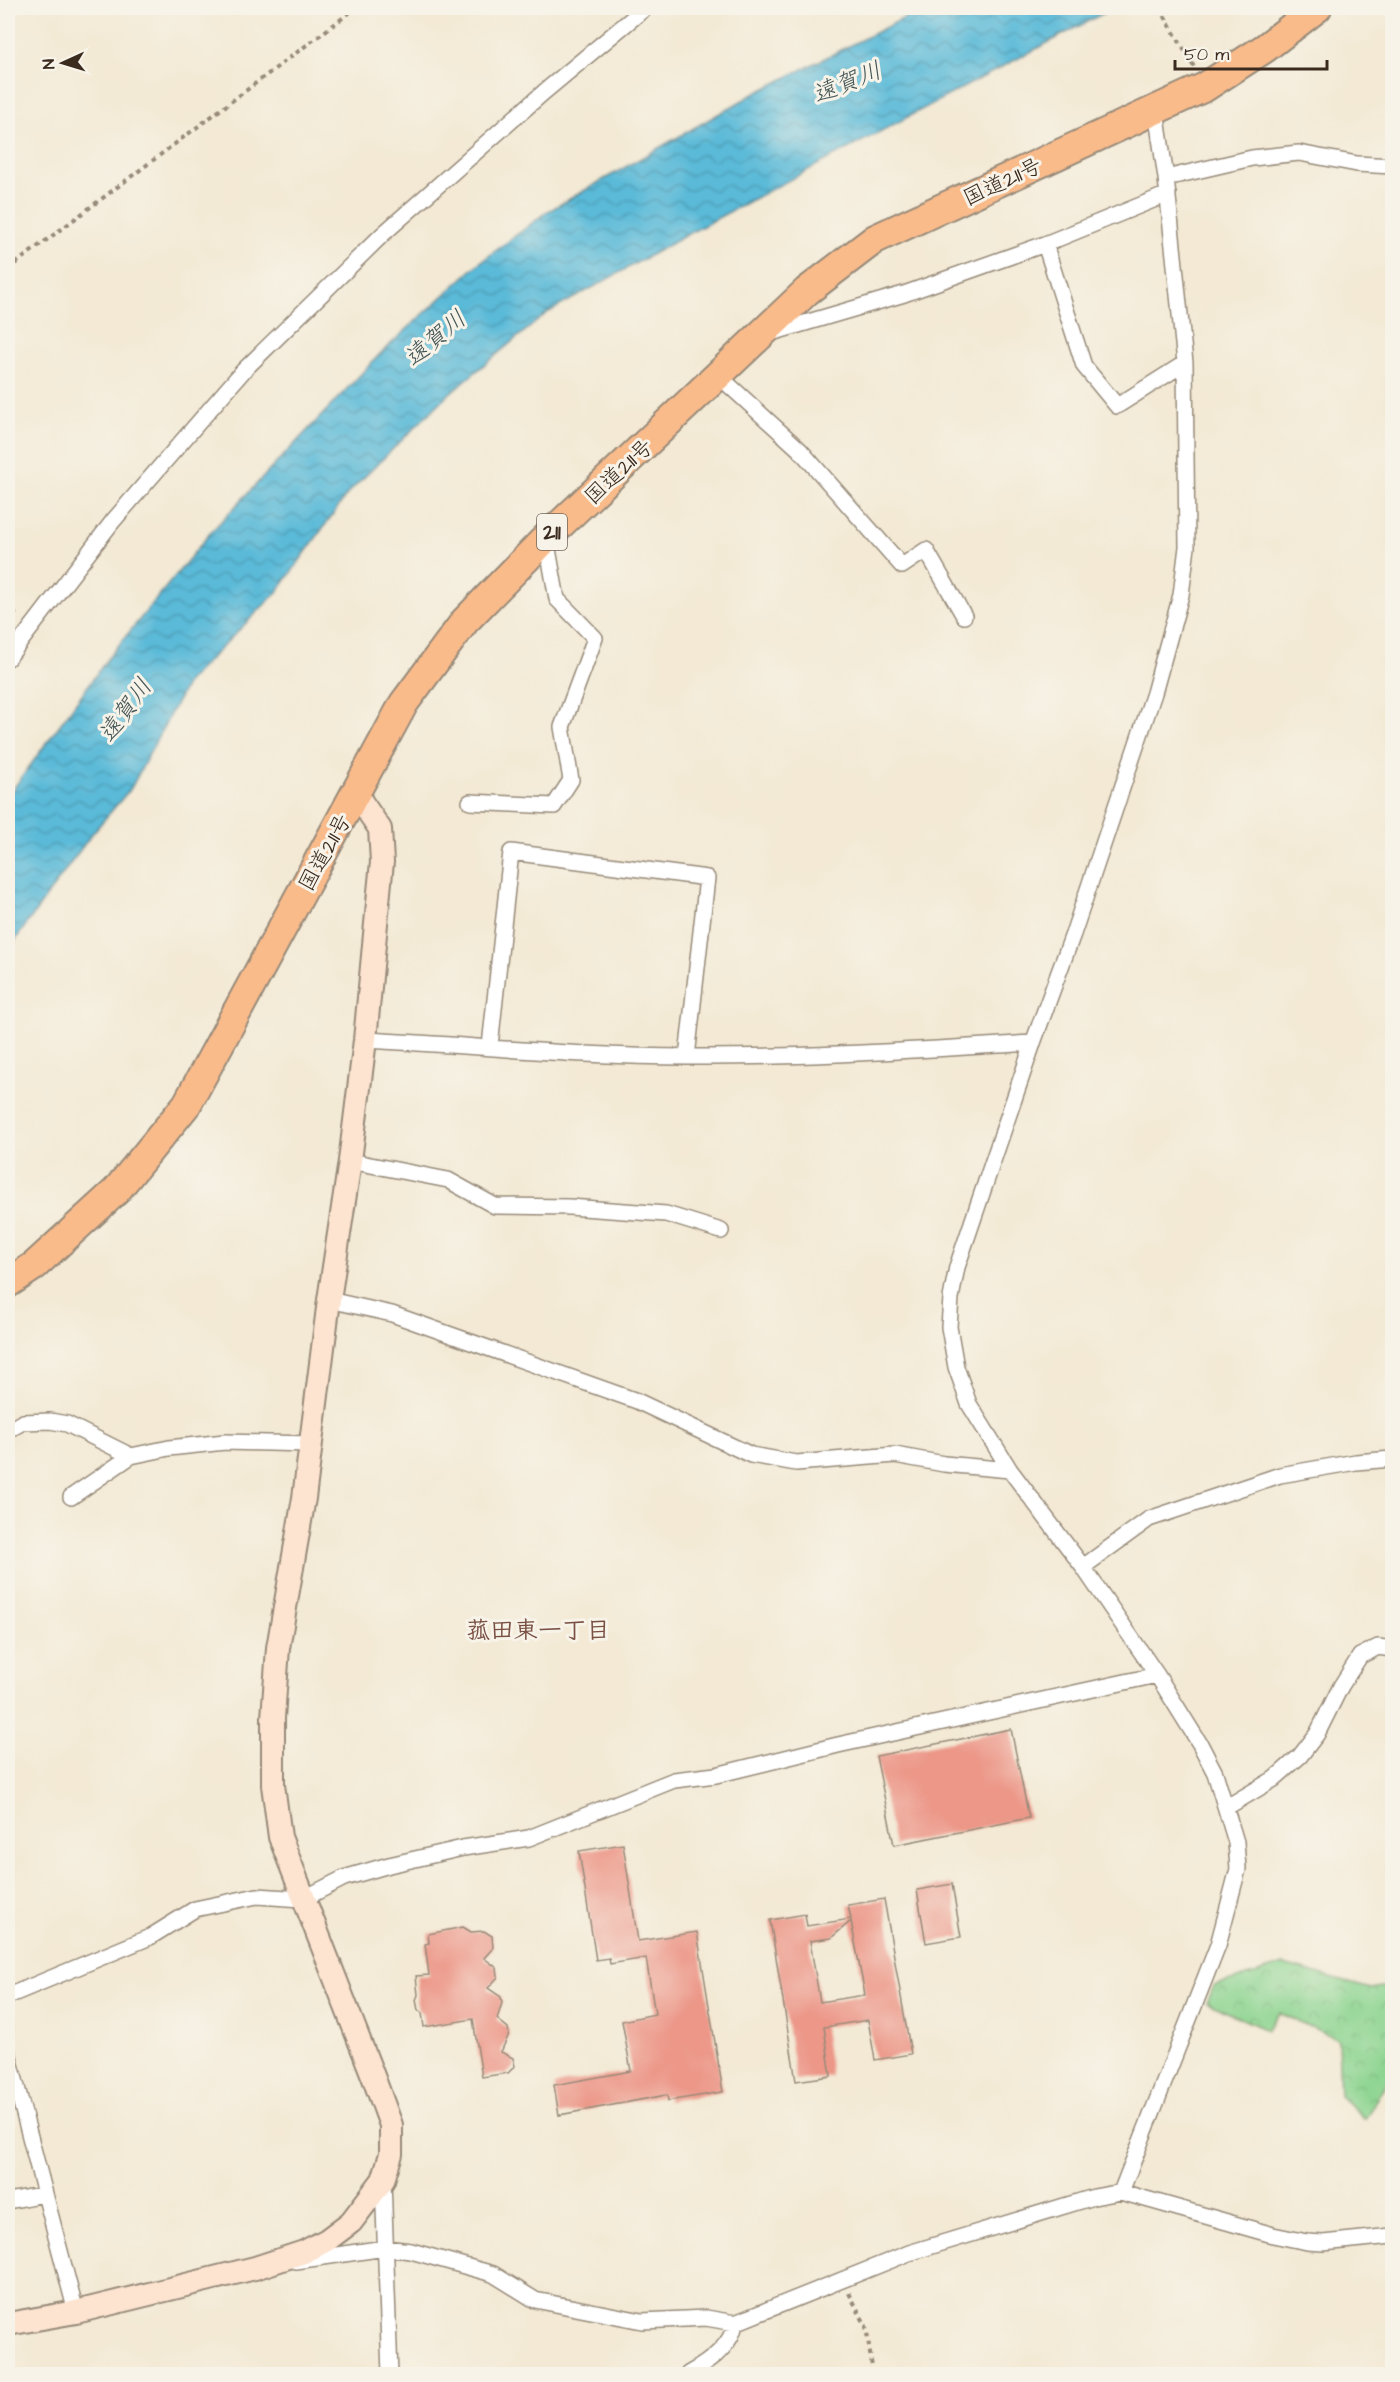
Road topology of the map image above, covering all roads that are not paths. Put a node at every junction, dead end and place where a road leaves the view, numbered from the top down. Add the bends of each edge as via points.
1 (645, 8) edge
2 (1317, 8) edge
3 (1156, 111) junction
4 (1392, 166) edge
5 (1166, 178) junction
6 (1168, 194) junction
7 (1045, 244) junction
8 (755, 338) junction
9 (1185, 363) junction
10 (719, 376) junction
11 (546, 538) junction
12 (964, 616) dead end
13 (8, 658) edge
14 (356, 794) junction
15 (470, 802) dead end
16 (365, 1040) junction
17 (1033, 1043) junction
18 (490, 1046) junction
19 (687, 1057) junction
20 (350, 1161) junction
21 (721, 1231) dead end
22 (8, 1283) edge
23 (329, 1300) junction
24 (14, 1427) dead end
25 (310, 1444) junction
26 (131, 1456) junction
27 (1392, 1459) edge
28 (1010, 1470) junction
29 (71, 1497) dead end
30 (1083, 1567) junction
31 (1392, 1649) edge
32 (1157, 1675) junction
33 (1227, 1807) junction
34 (303, 1899) junction
35 (8, 1996) edge
36 (8, 2053) edge
37 (383, 2180) junction
38 (1121, 2192) junction
39 (45, 2194) junction
40 (8, 2201) edge
41 (1392, 2236) edge
42 (385, 2248) junction
43 (255, 2268) junction
44 (76, 2312) junction
45 (735, 2323) junction
46 (8, 2324) edge
47 (390, 2374) edge
48 (688, 2374) edge

1 - 13 street via 382,234 244,370 113,521
2 - 3 highway, 国道211号 / 211 via 1205,87
3 - 5 street
3 - 8 highway, 国道211号 / 211 via 875,239 807,291
4 - 5 street via 1299,153 1252,158
5 - 6 street
6 - 7 street
6 - 9 street
7 - 8 street via 904,294
7 - 9 street via 1084,366 1117,406
8 - 10 highway, 国道211号 / 211
9 - 17 street via 1187,547 1181,594 1154,693
10 - 11 highway, 国道211号 / 211
10 - 12 street via 800,450 902,566 926,550
11 - 14 highway, 国道211号 / 211 via 465,621 434,660 404,703
11 - 15 street via 557,599 595,638 562,727 571,780 554,806
14 - 16 street via 380,829 382,862
14 - 22 highway, 国道211号 / 211 via 187,1104 116,1191 34,1266
16 - 18 street
16 - 20 street
17 - 19 street via 812,1056
17 - 28 street via 957,1267 948,1327 969,1404
18 - 19 street via 612,1056
18 - 19 street via 511,852 707,878
20 - 21 street via 448,1180 495,1206 666,1214
20 - 23 street
23 - 25 street
23 - 28 street via 392,1314 637,1401 751,1455 796,1463 895,1455
24 - 26 street via 23,1422 67,1424
25 - 26 street via 225,1442
25 - 34 street via 278,1648 273,1718 273,1785 280,1837
26 - 29 street
27 - 30 street via 1280,1475 1149,1519
28 - 30 street
30 - 32 street
31 - 33 street via 1378,1647 1360,1656 1317,1734 1300,1756 1274,1779
32 - 33 street via 1200,1744
32 - 34 street via 716,1775 674,1780 529,1838 389,1865 344,1878
33 - 38 street via 1238,1869 1218,1945
34 - 35 street via 257,1896 195,1909 150,1937
34 - 37 street via 391,2125 391,2154
36 - 39 street
37 - 42 street
37 - 43 street via 351,2222 327,2240
38 - 41 street via 1307,2242
38 - 45 street via 909,2253
39 - 40 street
39 - 44 street
42 - 43 street
42 - 45 street via 411,2251 493,2274 535,2300 642,2321 706,2318
42 - 47 street
43 - 44 street
44 - 46 street
45 - 48 street via 734,2335 724,2347

